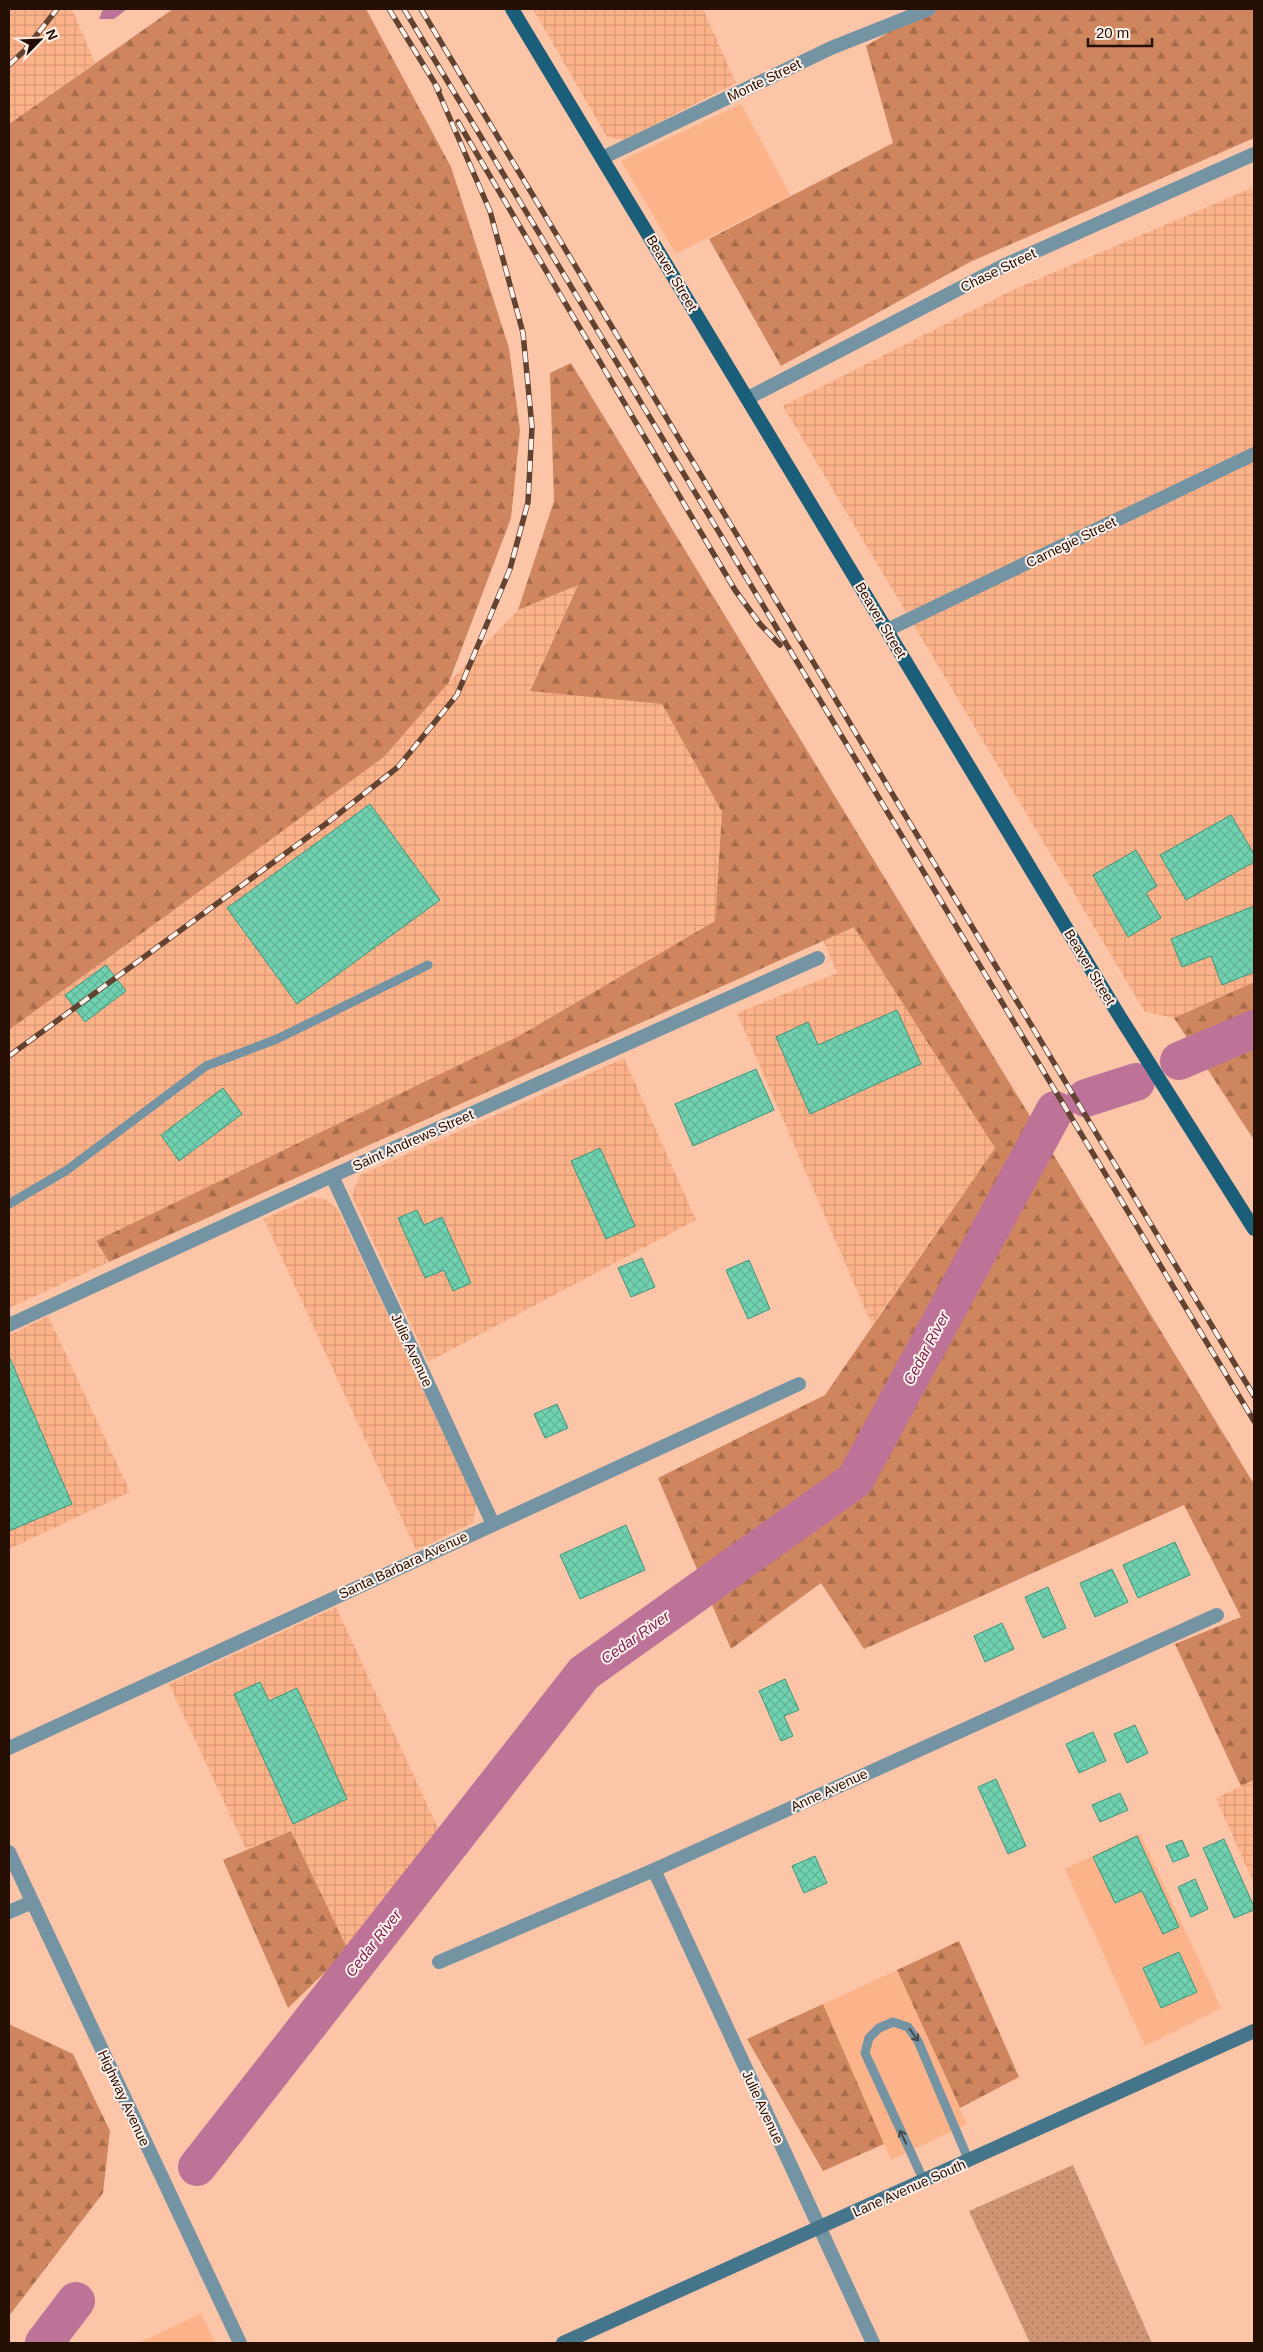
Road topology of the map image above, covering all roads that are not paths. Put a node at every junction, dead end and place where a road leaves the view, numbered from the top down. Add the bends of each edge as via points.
1 (512, 9) edge
2 (929, 9) edge
3 (1254, 154) edge
4 (602, 158) junction
5 (748, 398) junction
6 (1254, 454) edge
7 (887, 630) junction
8 (818, 958) dead end
9 (428, 965) dead end
10 (332, 1176) junction
11 (9, 1204) edge
12 (1254, 1229) edge
13 (9, 1325) edge
14 (799, 1384) dead end
15 (493, 1524) junction
16 (1217, 1615) dead end
17 (9, 1748) edge
18 (9, 1852) edge
19 (654, 1870) junction
20 (32, 1902) junction
21 (9, 1912) edge
22 (439, 1962) dead end
23 (1254, 2031) edge
24 (969, 2160) junction
25 (924, 2181) junction
26 (820, 2228) junction
27 (240, 2343) edge
28 (563, 2343) edge
29 (873, 2343) edge

1 - 4 main road, Beaver Street
2 - 4 street, Monte Street via 831,48
3 - 5 street, Chase Street via 1005,265
4 - 5 main road, Beaver Street
5 - 7 main road, Beaver Street
6 - 7 street, Carnegie Street
7 - 12 main road, Beaver Street via 1125,1026
8 - 10 street, Saint Andrews Street
9 - 11 lane via 277,1039 206,1066 67,1170
10 - 13 street, Saint Andrews Street
10 - 15 street, Julie Avenue
14 - 15 street, Santa Barbara Avenue
15 - 17 street, Santa Barbara Avenue
16 - 19 street, Anne Avenue
18 - 20 street, Highway Avenue
19 - 22 street, Anne Avenue
19 - 26 street, Julie Avenue
20 - 21 street
20 - 27 street, Highway Avenue
23 - 24 main road, Lane Avenue South
24 - 25 main road, Lane Avenue South
25 -> 24 lane via 865,2052 869,2038 879,2028 893,2022 908,2027 918,2041
25 - 26 main road, Lane Avenue South
26 - 28 main road, Lane Avenue South
26 - 29 street, Julie Avenue

